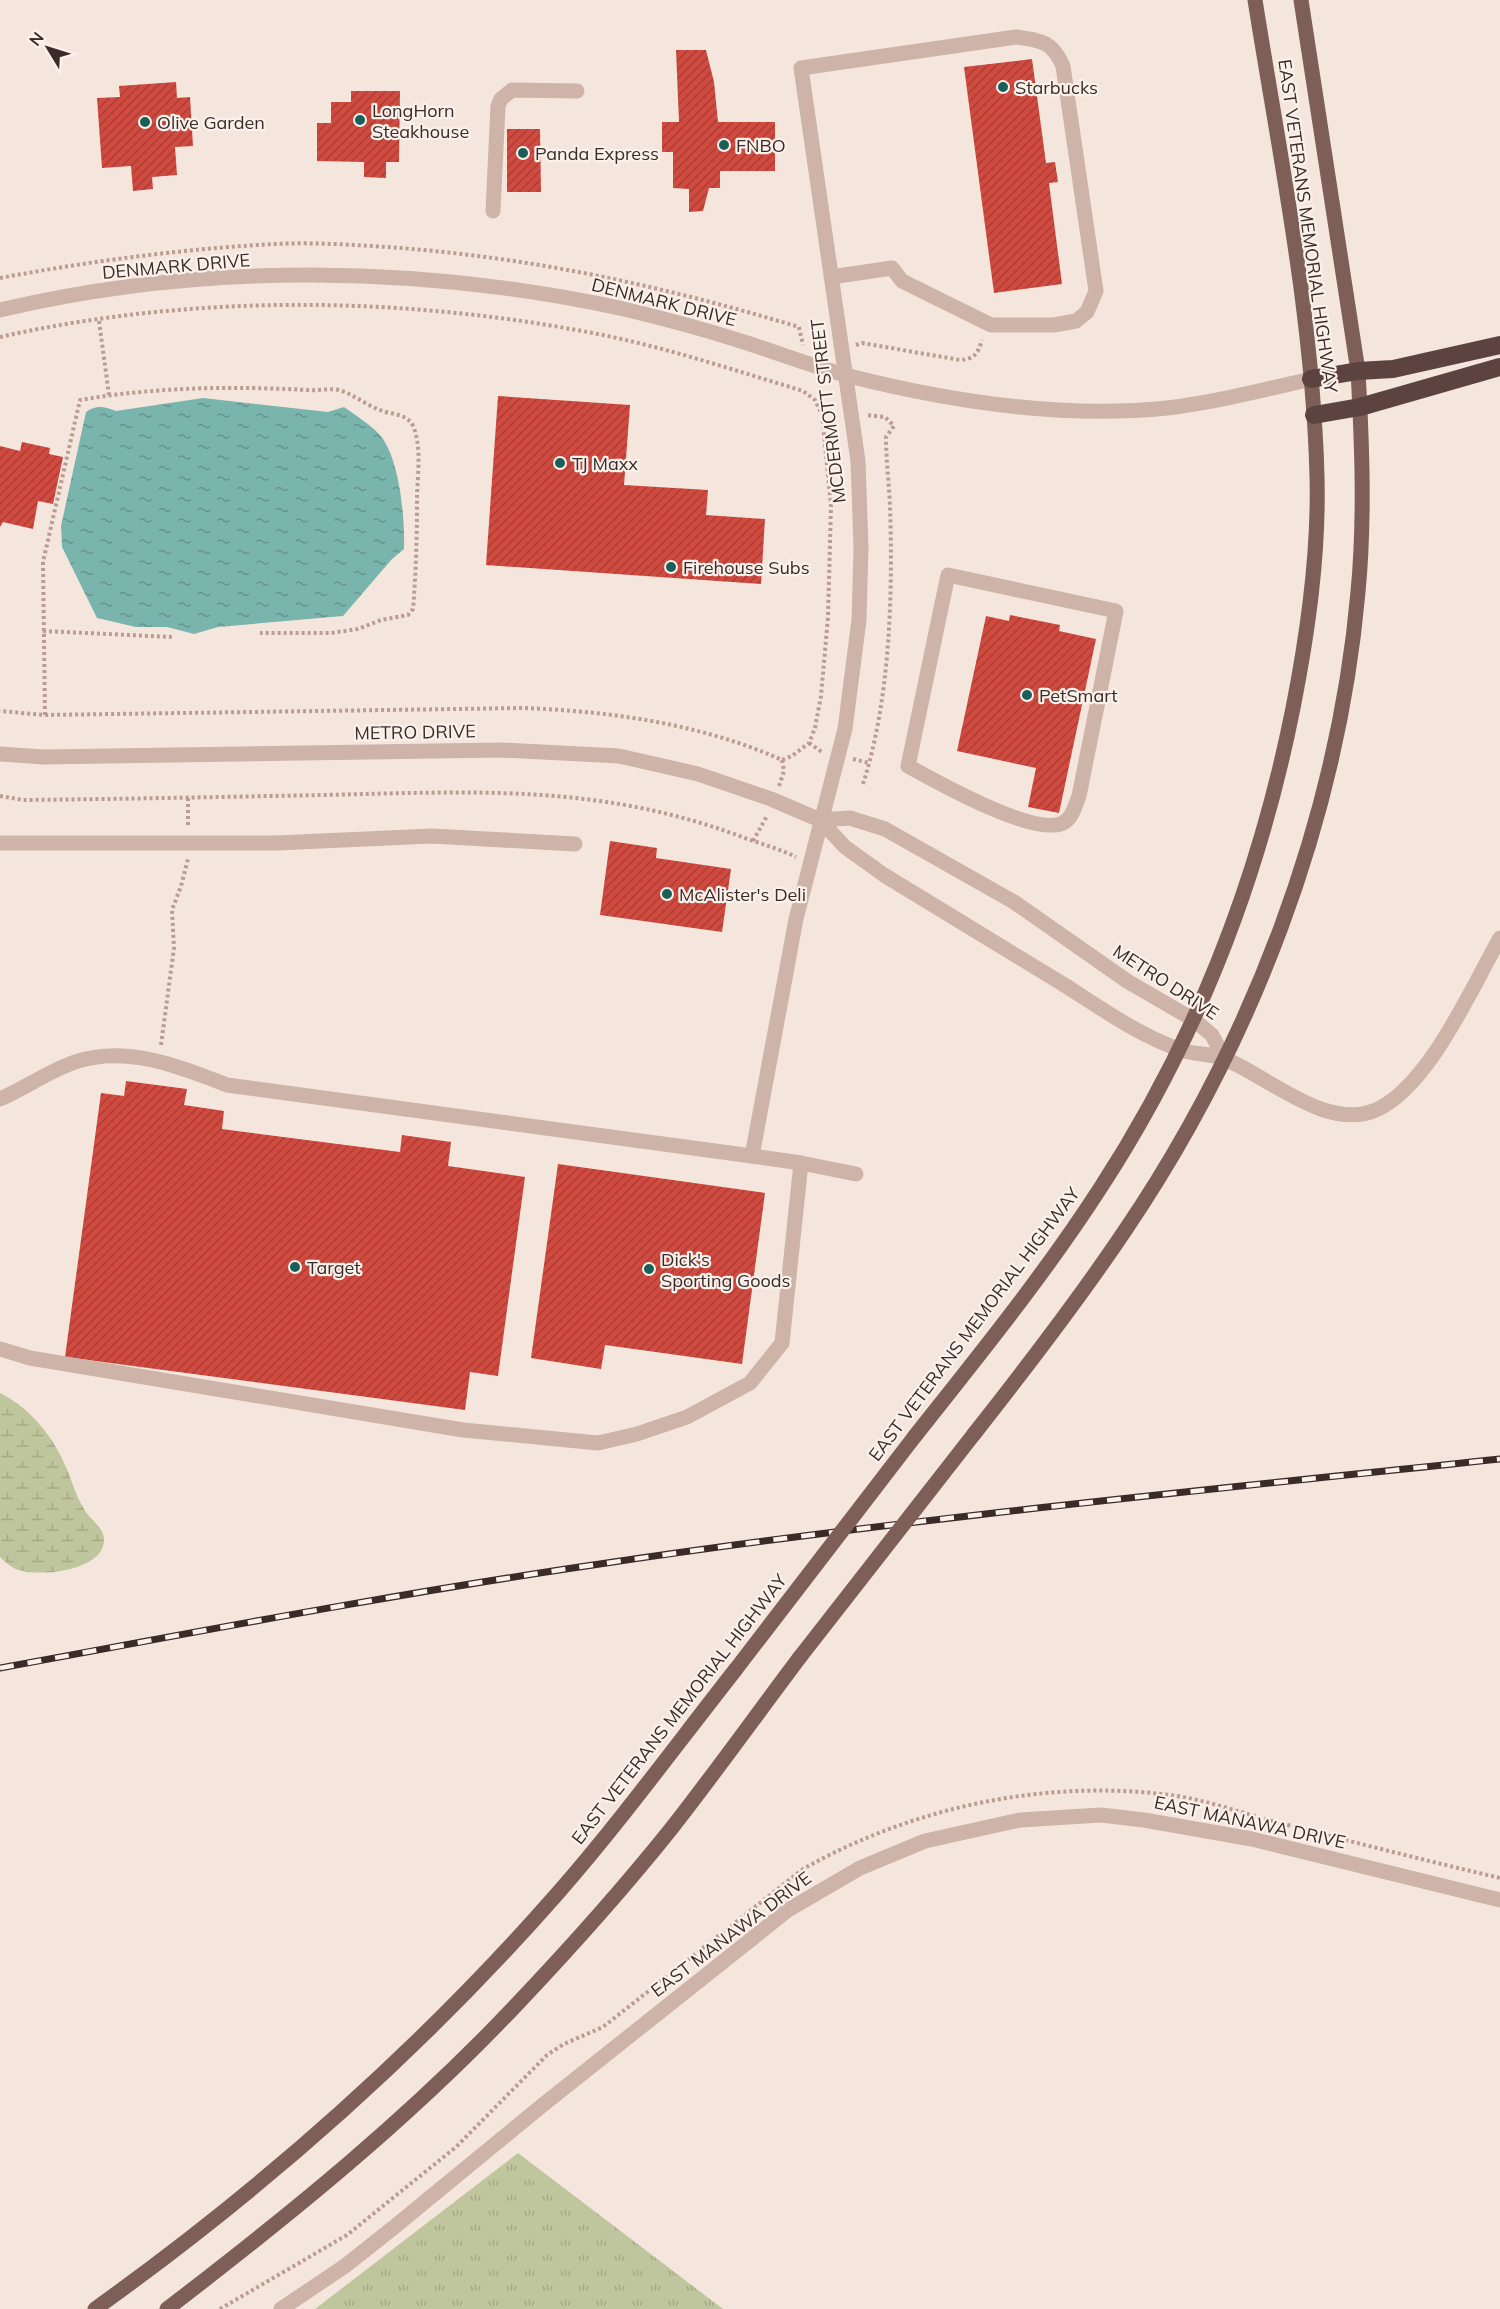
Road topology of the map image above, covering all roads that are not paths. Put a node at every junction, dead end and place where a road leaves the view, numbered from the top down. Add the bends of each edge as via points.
1 (1255, 0) edge
2 (1301, 0) edge
3 (577, 91) dead end
4 (493, 211) dead end
5 (831, 277) junction
6 (0, 310) edge
7 (1500, 345) edge
8 (1500, 367) edge
9 (1358, 371) junction
10 (845, 375) junction
11 (1311, 379) junction
12 (1360, 407) junction
13 (1314, 415) junction
14 (944, 598) joint
15 (0, 754) edge
16 (819, 820) junction
17 (0, 843) edge
18 (575, 844) dead end
19 (1500, 938) edge
20 (1194, 1020) junction
21 (1181, 1050) junction
22 (1224, 1058) junction
23 (0, 1099) edge
24 (752, 1156) junction
25 (801, 1163) junction
26 (856, 1173) dead end
27 (0, 1349) edge
28 (1500, 1900) edge
29 (95, 2309) edge
30 (167, 2309) edge
31 (281, 2309) edge

1 - 11 main road, EAST VETERANS MEMORIAL HIGHWAY
2 - 9 main road, EAST VETERANS MEMORIAL HIGHWAY
3 - 4 street via 512,90 501,99
5 - 5 street, MCDERMOTT STREET via 892,268 902,281 991,325 1054,325 1076,321 1087,312 1096,291 1063,66 1056,49 1041,41 1016,37 801,68
5 - 10 street, MCDERMOTT STREET
6 - 10 street, DENMARK DRIVE via 97,292 207,280 412,280 507,289 624,309 703,329
7 - 9 highway via 1393,369
8 - 12 highway
9 - 11 highway
9 - 12 main road, EAST VETERANS MEMORIAL HIGHWAY
10 - 11 street, DENMARK DRIVE via 962,400 1061,410 1163,408 1217,401
10 - 16 street, MCDERMOTT STREET via 858,461 859,620 845,729
11 - 13 main road, EAST VETERANS MEMORIAL HIGHWAY
12 - 13 highway
12 - 22 main road, EAST VETERANS MEMORIAL HIGHWAY via 1358,592 1331,755 1293,897 1250,1007
13 - 20 main road, EAST VETERANS MEMORIAL HIGHWAY via 1315,567 1305,650 1269,815 1227,940
14 - 14 street via 908,766 963,796 1033,823 1064,823 1072,815 1079,795 1116,611 948,575
15 - 16 street, METRO DRIVE via 43,757 511,750 610,755 689,771
16 - 20 street, METRO DRIVE via 850,818 885,829 1014,902 1127,981
16 - 21 street, METRO DRIVE via 845,847 884,875 1130,1025
16 - 24 street, MCDERMOTT STREET via 796,920
17 - 18 street via 277,843 432,837
19 - 22 street via 1424,1068 1398,1096 1379,1109 1357,1117 1332,1113
20 - 21 main road, EAST VETERANS MEMORIAL HIGHWAY
20 - 22 street, METRO DRIVE via 1212,1035
21 - 22 street, METRO DRIVE
21 - 29 main road, EAST VETERANS MEMORIAL HIGHWAY, bridge via 1102,1186 1044,1271 558,1893 393,2065 304,2146
22 - 30 main road, EAST VETERANS MEMORIAL HIGHWAY, bridge via 1176,1148 1125,1231 1042,1346 671,1829 519,2002 427,2093 340,2172
23 - 24 street via 75,1062 118,1055 159,1061 227,1085
24 - 25 street
25 - 26 street
25 - 27 street via 782,1342 750,1383 687,1417 598,1443 463,1430 30,1358
28 - 31 street, EAST MANAWA DRIVE via 1252,1839 1123,1817 1020,1820 925,1841 860,1868 789,1910 345,2266

